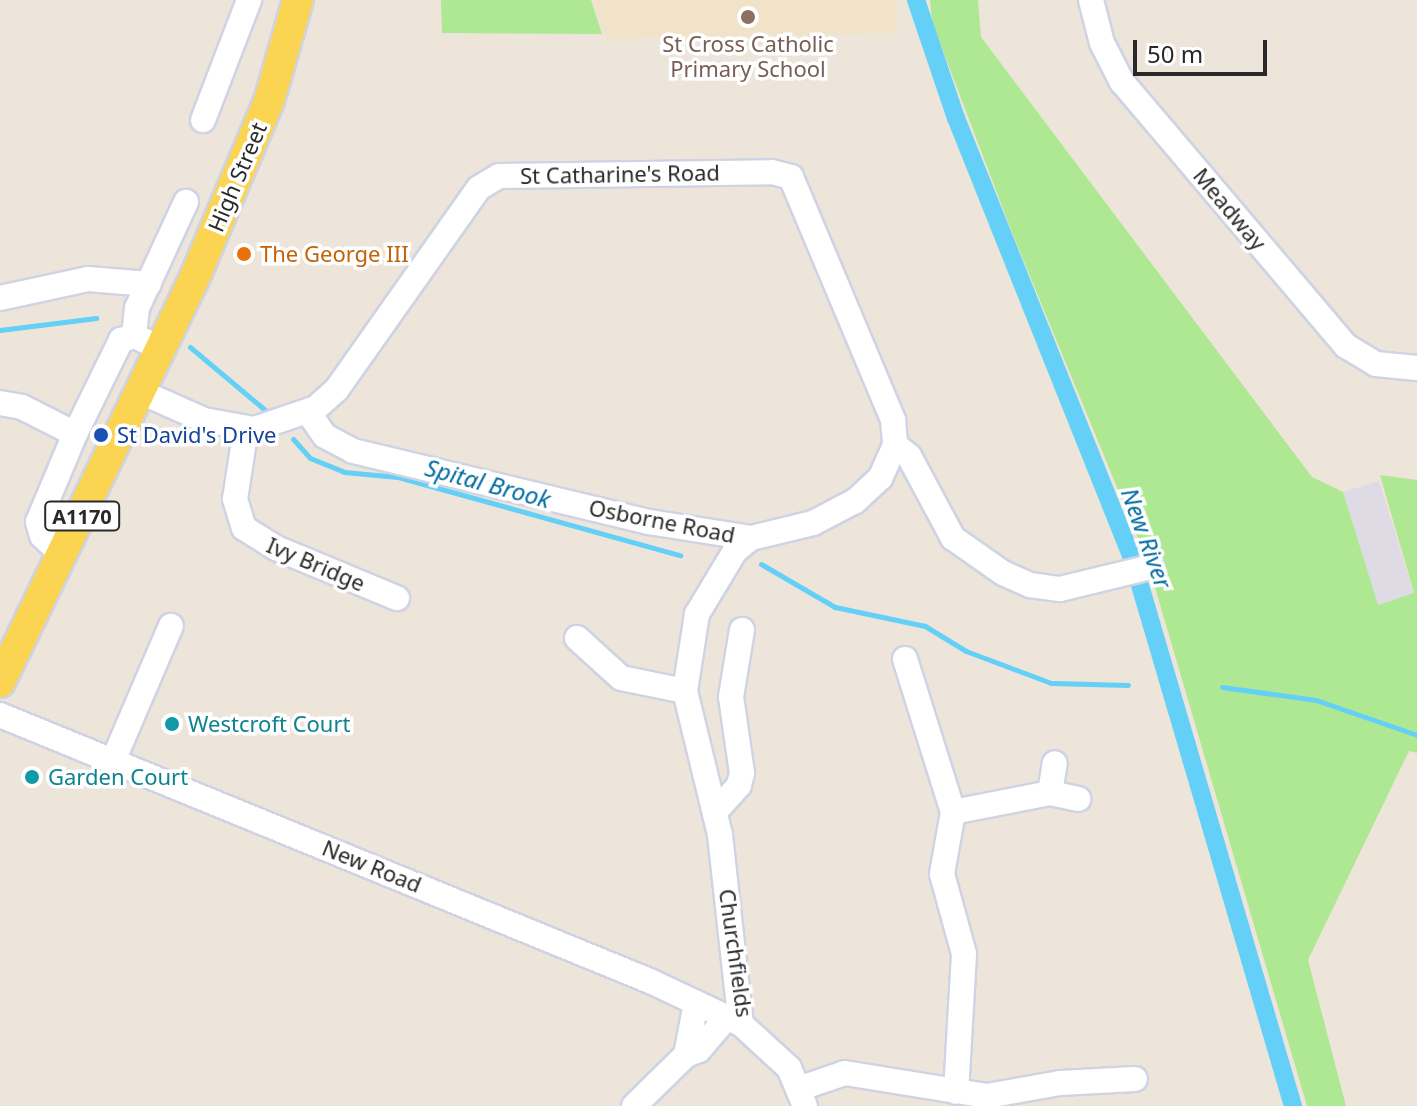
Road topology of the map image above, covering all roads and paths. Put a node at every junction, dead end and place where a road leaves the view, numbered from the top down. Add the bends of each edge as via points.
1 (249, 0) edge
2 (298, 0) edge
3 (1091, 0) edge
4 (203, 120) dead end
5 (186, 202) dead end
6 (149, 284) junction
7 (0, 298) edge
8 (148, 342) junction
9 (1417, 368) edge
10 (141, 392) junction
11 (0, 403) edge
12 (308, 412) junction
13 (246, 428) junction
14 (75, 434) junction
15 (895, 445) junction
16 (751, 538) junction
17 (63, 556) junction
18 (1151, 567) dead end
19 (397, 598) dead end
20 (171, 626) dead end
21 (742, 630) dead end
22 (577, 638) dead end
23 (905, 659) dead end
24 (0, 682) edge
25 (685, 691) junction
26 (0, 715) edge
27 (113, 761) junction
28 (1055, 763) dead end
29 (1050, 793) junction
30 (1078, 799) dead end
31 (715, 812) junction
32 (953, 812) junction
33 (696, 1003) junction
34 (734, 1021) junction
35 (686, 1055) junction
36 (1135, 1079) dead end
37 (956, 1092) junction
38 (803, 1097) edge
39 (634, 1106) edge

1 - 4 street
2 - 8 main road, High Street / A1170 via 250,147
3 - 9 street, Meadway via 1102,43 1122,82 1346,346 1376,364
5 - 6 street
6 - 7 street via 88,279
6 - 8 street via 135,316
8 - 10 main road, A1170
8 - 14 street via 117,346
10 - 13 street, St Catharine's Road via 204,420
10 - 17 main road, A1170
11 - 14 street via 22,407
12 - 13 street, St Catharine's Road
12 - 15 street, St Catharine's Road via 337,389 491,178 772,172 788,175 796,184 893,420
12 - 16 street, Osborne Road via 325,436 353,451 649,522
13 - 19 street, Ivy Bridge via 235,499 244,528 276,548
14 - 17 street via 38,522 42,536
15 - 16 street via 880,478 855,501 813,523
15 - 18 street, St Catharine's Road via 909,456 941,521 968,553 1040,588 1094,583
16 - 25 street via 723,567 697,614
17 - 24 main road, A1170
20 - 27 street
21 - 31 street via 731,683 742,773 739,785
22 - 25 street via 621,678
23 - 32 street
25 - 31 street
26 - 27 street, New Road
27 - 33 street, New Road
28 - 29 street
29 - 30 street
29 - 32 street
31 - 34 street, Churchfields via 725,873
32 - 37 street via 942,885 962,940
33 - 34 street, New Road
33 - 35 street
34 - 35 street
34 - 38 street, Churchfields via 772,1048
35 - 39 street
36 - 37 street via 1060,1083 1000,1096
37 - 38 street via 845,1073

